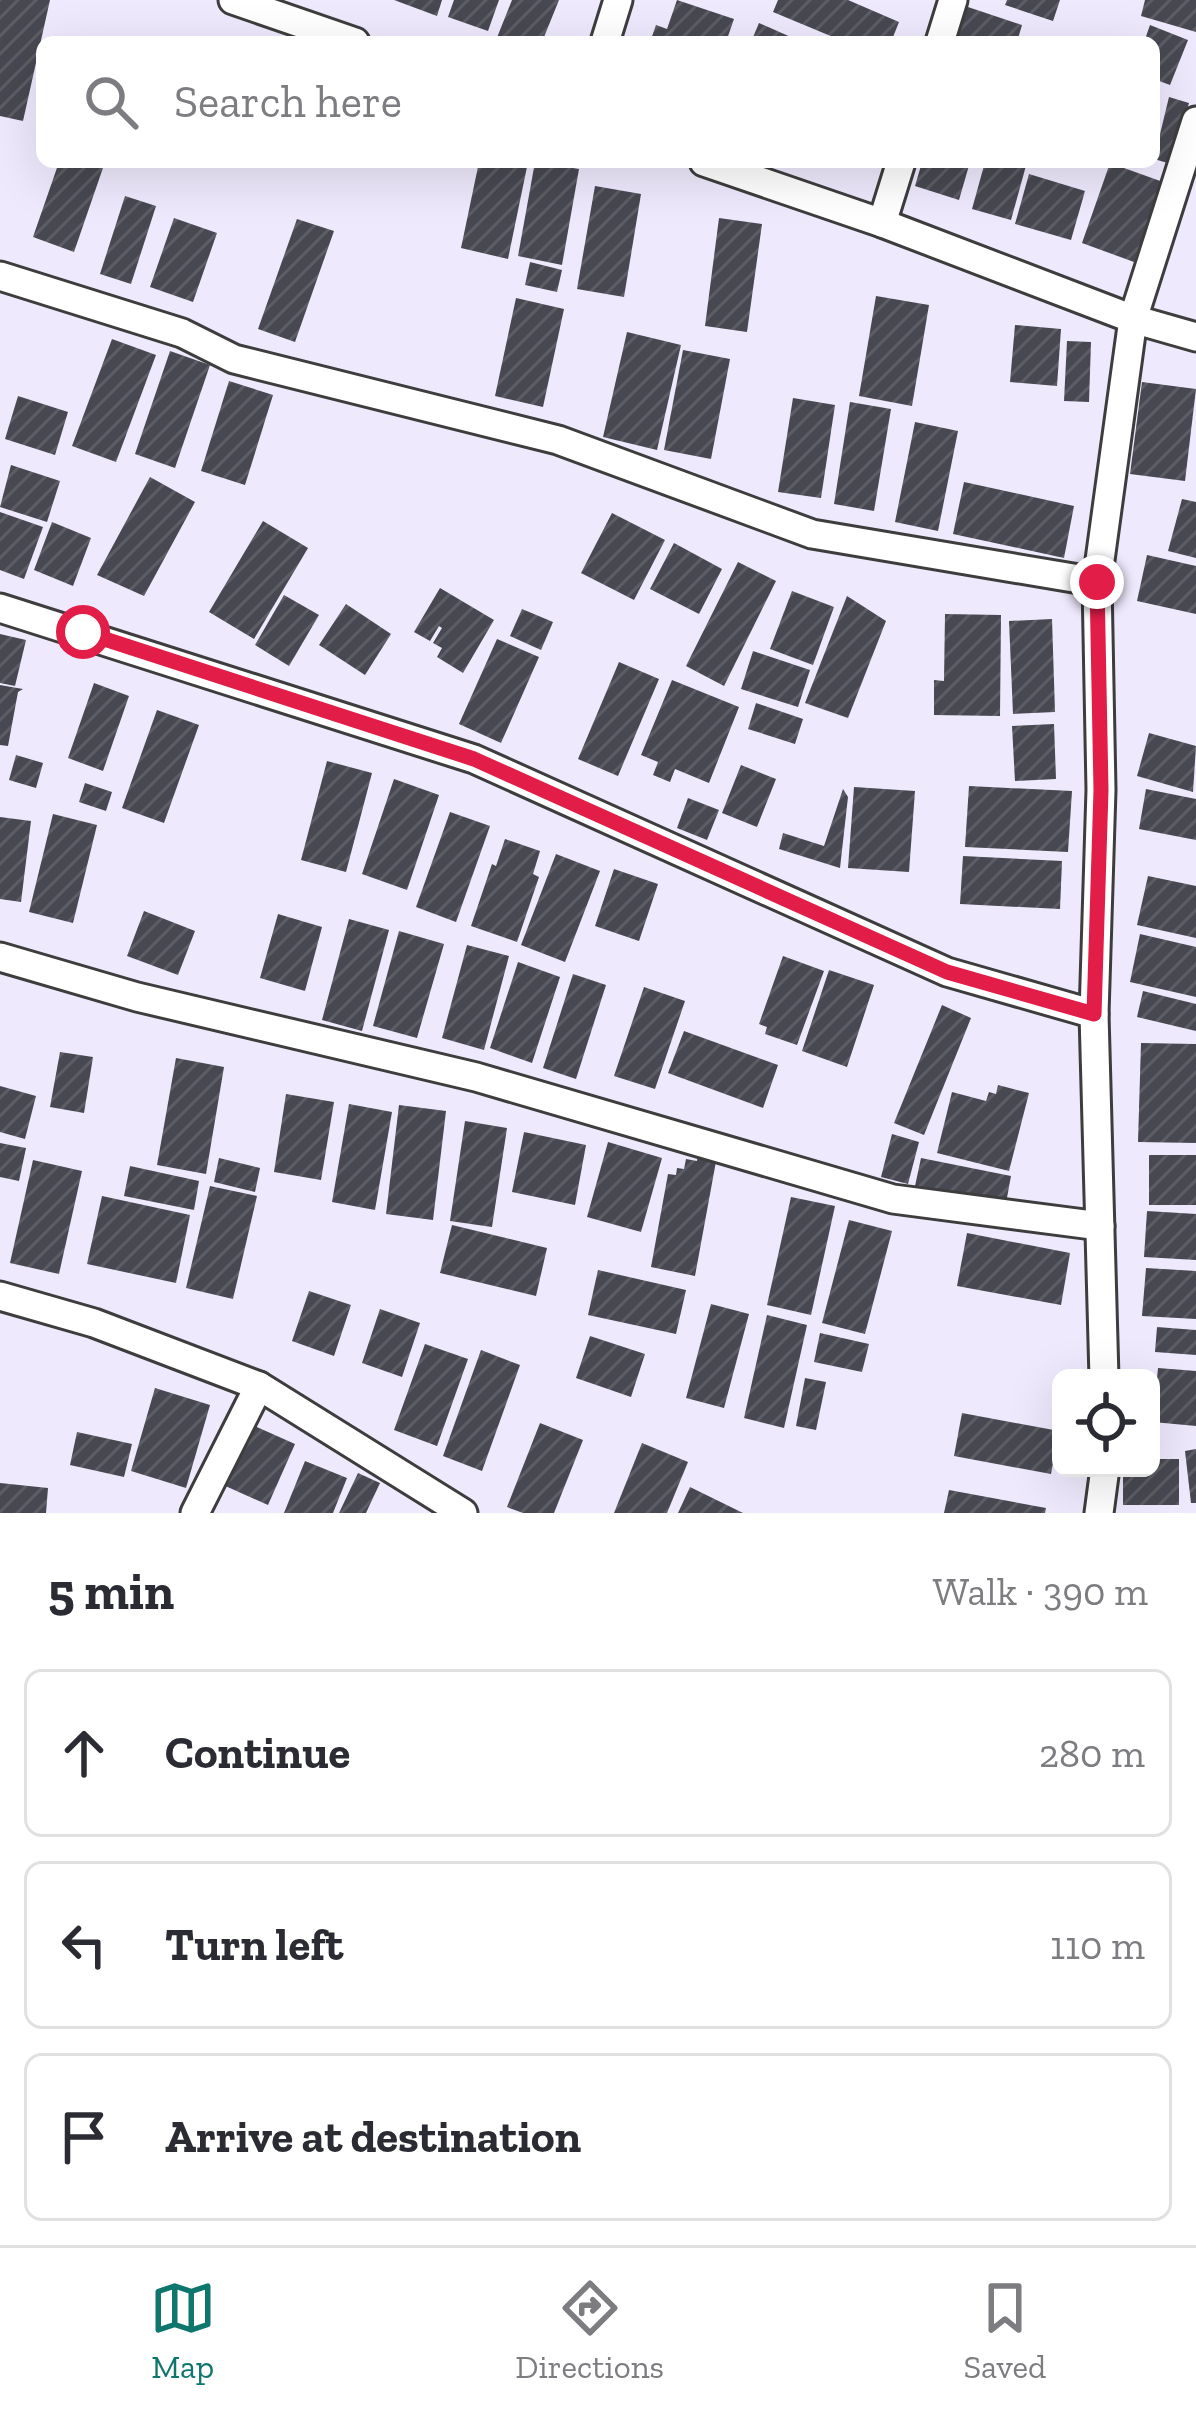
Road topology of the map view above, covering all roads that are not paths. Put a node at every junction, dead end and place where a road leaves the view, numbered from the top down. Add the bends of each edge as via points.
1 (233, 0) edge
2 (618, 0) edge
3 (953, 0) edge
4 (304, 11) edge
5 (346, 36) edge
6 (606, 36) edge
7 (942, 36) edge
8 (1196, 121) edge
9 (721, 168) edge
10 (899, 168) edge
11 (881, 224) junction
12 (0, 276) edge
13 (1133, 319) junction
14 (1196, 338) edge
15 (1097, 582) junction
16 (0, 608) edge
17 (0, 957) edge
18 (1094, 1014) junction
19 (1100, 1226) junction
20 (0, 1296) edge
21 (1104, 1369) edge
22 (259, 1386) junction
23 (1105, 1477) edge
24 (195, 1513) edge
25 (463, 1513) edge
26 (1099, 1513) edge

1 - 4 street
2 - 6 street
3 - 7 street
4 - 5 street
8 - 13 street
9 - 11 street
10 - 11 street
11 - 13 street
12 - 15 street via 182,334 234,359 558,440 812,534
13 - 14 street
13 - 15 street
15 - 18 street
16 - 18 street via 474,759 947,972
17 - 19 street via 476,1077 892,1198
18 - 19 street
19 - 21 street
20 - 22 street
22 - 24 street
22 - 25 street
23 - 26 street

